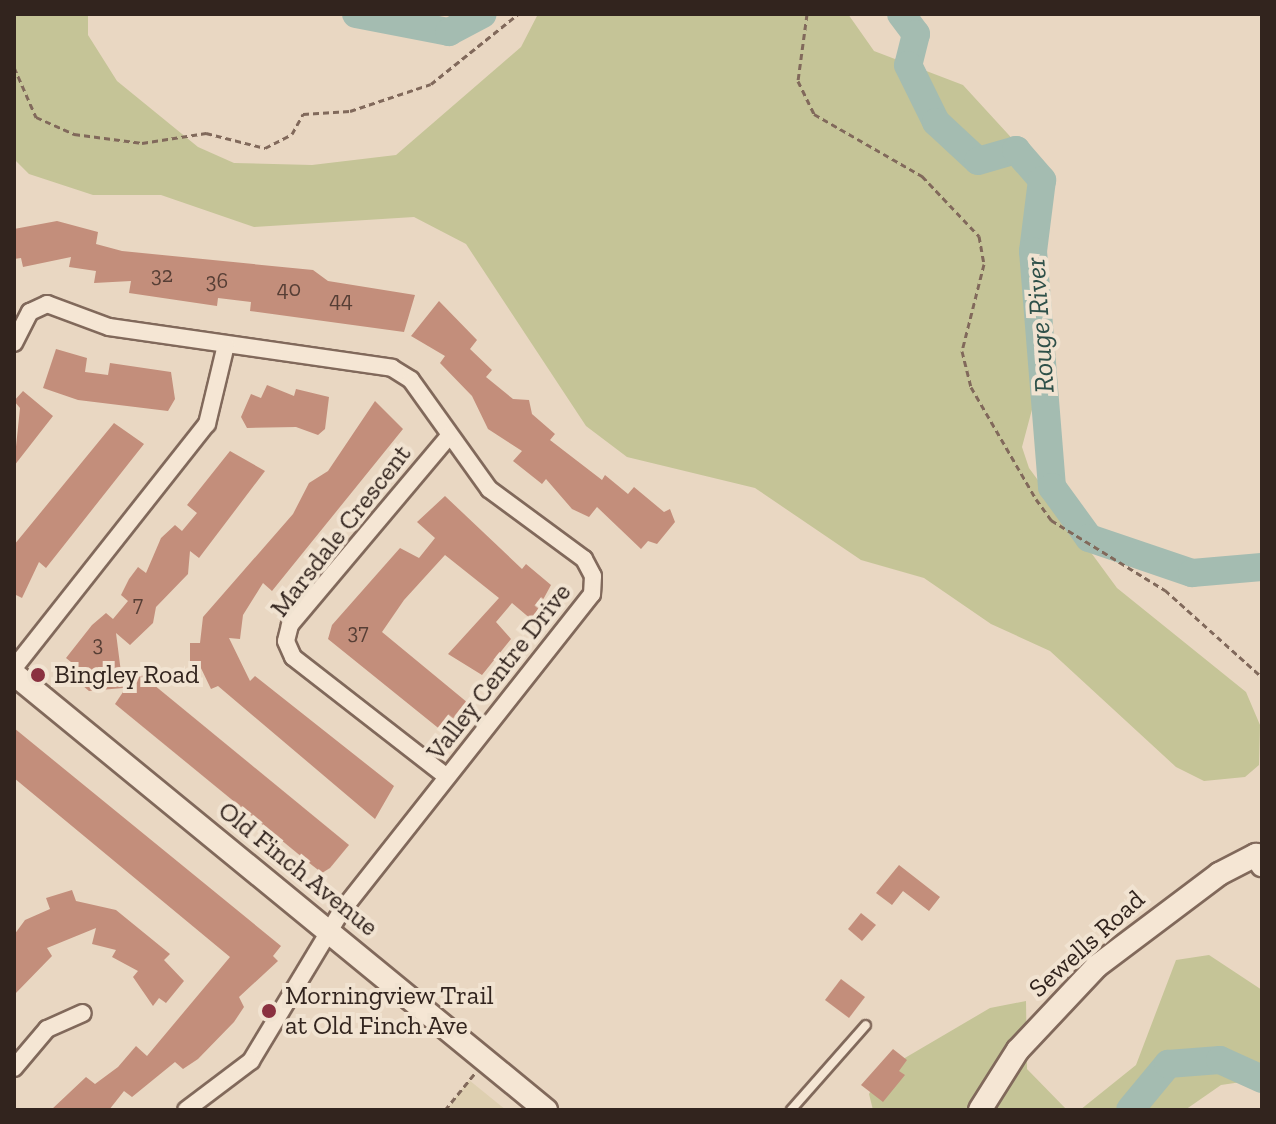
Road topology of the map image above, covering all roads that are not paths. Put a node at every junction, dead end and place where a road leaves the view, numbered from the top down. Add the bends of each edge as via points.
1 (14, 343) edge
2 (226, 345) junction
3 (449, 436) junction
4 (14, 671) edge
5 (447, 777) junction
6 (1260, 857) edge
7 (330, 932) junction
8 (83, 1013) dead end
9 (866, 1025) dead end
10 (14, 1068) edge
11 (186, 1110) edge
12 (546, 1110) edge
13 (791, 1110) edge
14 (980, 1110) edge

1 - 2 street, Valley Centre Drive via 30,312 47,304 109,327
2 - 3 street, Valley Centre Drive via 392,368 411,380
2 - 4 street via 207,424
3 - 5 street, Valley Centre Drive via 489,489 584,559 594,587
3 - 5 street, Marsdale Crescent via 290,625 286,641 293,657
4 - 7 street, Old Finch Avenue
5 - 7 street, Valley Centre Drive
6 - 14 street, Sewells Road via 1178,900 1097,966 1018,1050
7 - 11 street, Valley Centre Drive via 251,1061
7 - 12 street, Old Finch Avenue
8 - 10 street via 47,1029
9 - 13 lane

